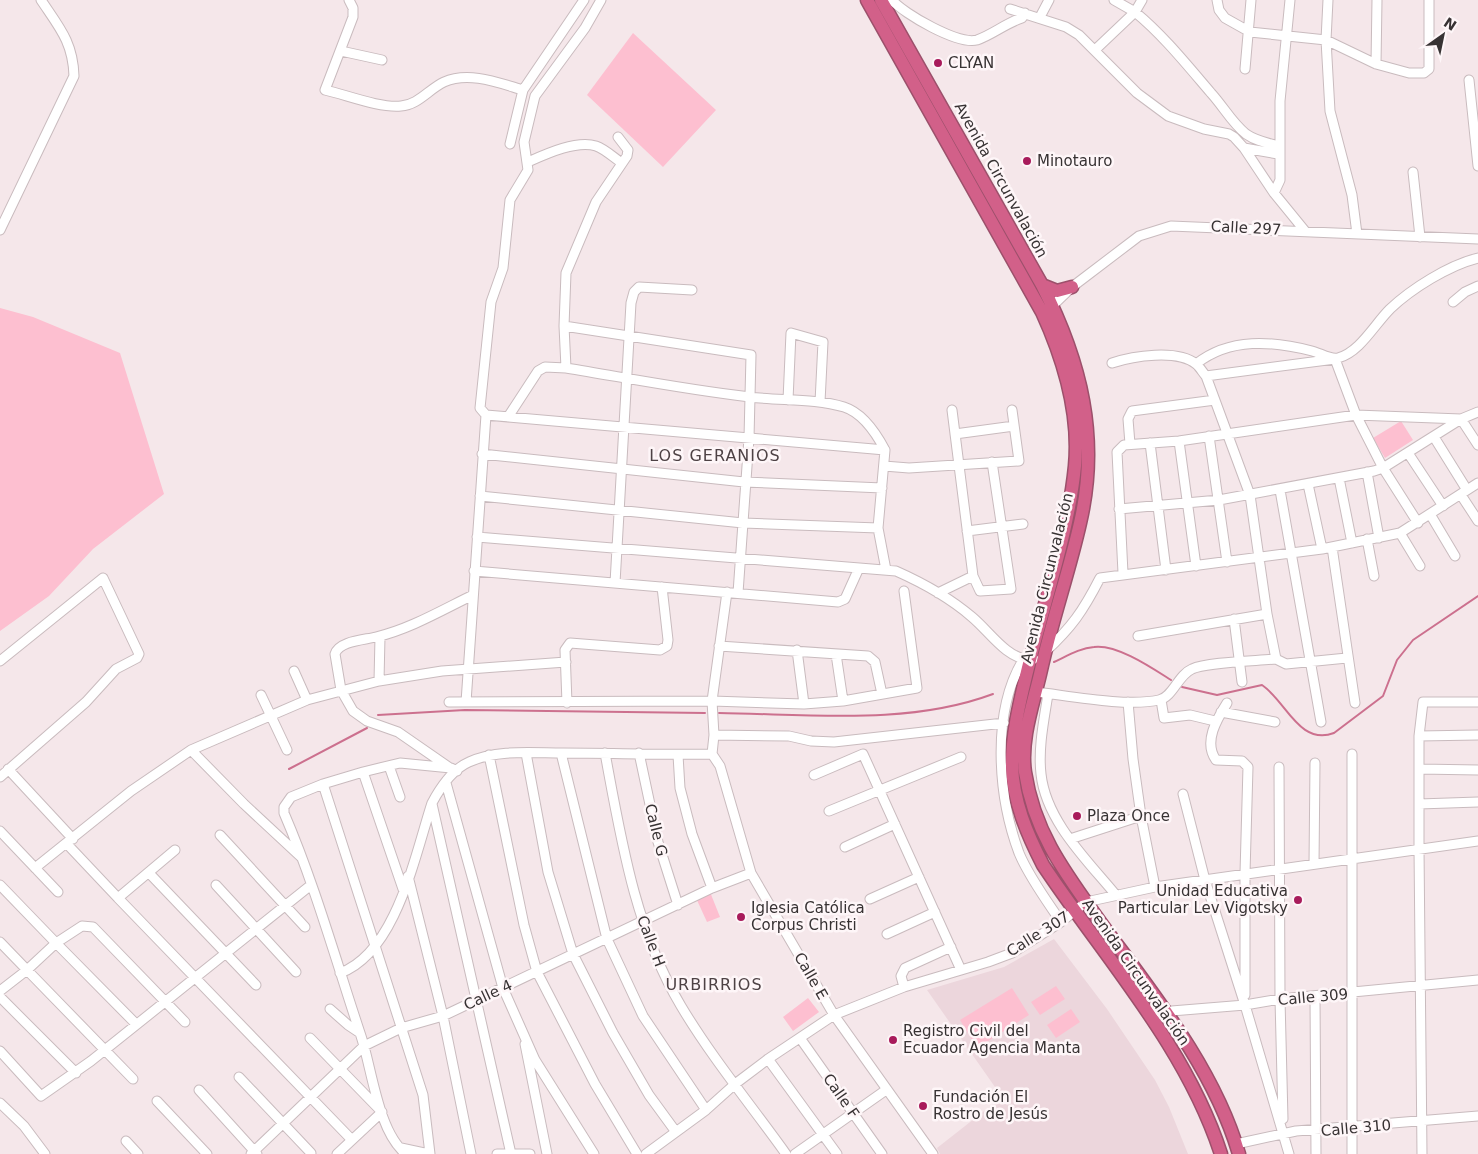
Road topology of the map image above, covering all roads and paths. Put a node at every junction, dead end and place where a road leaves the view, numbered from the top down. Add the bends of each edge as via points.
1 (41, 0) edge
2 (349, 0) edge
3 (584, 0) edge
4 (601, 0) edge
5 (867, 0) edge
6 (880, 0) edge
7 (892, 0) edge
8 (1050, 0) edge
9 (1114, 0) edge
10 (1142, 0) edge
11 (1216, 0) edge
12 (1251, 0) edge
13 (1290, 0) edge
14 (1328, 0) edge
15 (1377, 0) edge
16 (1430, 0) edge
17 (1010, 10) dead end
18 (1134, 12) junction
19 (1025, 13) junction
20 (1040, 17) junction
21 (1250, 32) junction
22 (1286, 36) junction
23 (1326, 40) junction
24 (1096, 49) junction
25 (341, 51) junction
26 (382, 60) dead end
27 (1376, 64) junction
28 (1245, 69) dead end
29 (1469, 80) dead end
30 (523, 90) junction
31 (618, 137) dead end
32 (510, 144) dead end
33 (1244, 148) junction
34 (1279, 150) junction
35 (528, 162) junction
36 (622, 163) junction
37 (1478, 166) edge
38 (1413, 172) dead end
39 (1274, 193) junction
40 (0, 230) edge
41 (1305, 231) junction
42 (1357, 234) junction
43 (1420, 237) junction
44 (1478, 239) edge
45 (1478, 258) edge
46 (1042, 285) junction
47 (1478, 286) edge
48 (1072, 287) junction
49 (692, 290) dead end
50 (1453, 302) dead end
51 (1047, 309) junction
52 (564, 326) junction
53 (629, 336) junction
54 (1335, 359) junction
55 (1112, 363) dead end
56 (1196, 364) junction
57 (566, 368) junction
58 (1206, 376) junction
59 (626, 378) junction
60 (750, 397) junction
61 (788, 400) junction
62 (1215, 400) junction
63 (820, 402) junction
64 (952, 410) dead end
65 (1012, 410) dead end
66 (1478, 412) edge
67 (486, 415) junction
68 (1356, 415) junction
69 (508, 417) junction
70 (1461, 419) junction
71 (1014, 426) junction
72 (624, 427) junction
73 (955, 434) junction
74 (1226, 434) junction
75 (1209, 436) junction
76 (1434, 437) junction
77 (749, 438) junction
78 (1179, 441) junction
79 (1150, 443) junction
80 (1130, 444) junction
81 (1478, 445) edge
82 (885, 450) junction
83 (1408, 452) junction
84 (482, 454) junction
85 (992, 462) junction
86 (959, 464) junction
87 (884, 466) junction
88 (1383, 468) junction
89 (621, 469) junction
90 (1367, 472) junction
91 (1339, 478) junction
92 (744, 482) junction
93 (1308, 484) junction
94 (1478, 484) edge
95 (882, 488) junction
96 (1280, 490) junction
97 (1464, 492) junction
98 (1250, 495) junction
99 (480, 496) junction
100 (1219, 500) junction
101 (1189, 504) junction
102 (1159, 506) junction
103 (1443, 506) junction
104 (1119, 509) junction
105 (619, 511) junction
106 (1430, 514) junction
107 (1478, 521) edge
108 (1418, 522) junction
109 (743, 523) junction
110 (1023, 524) dead end
111 (1001, 527) junction
112 (878, 528) junction
113 (967, 531) junction
114 (1400, 533) junction
115 (477, 537) junction
116 (1379, 538) junction
117 (1367, 539) junction
118 (1352, 543) junction
119 (1332, 547) junction
120 (616, 548) junction
121 (1322, 549) junction
122 (1292, 552) junction
123 (1259, 556) junction
124 (1455, 556) dead end
125 (740, 558) junction
126 (1227, 562) junction
127 (1196, 566) junction
128 (1420, 566) dead end
129 (859, 568) junction
130 (886, 570) junction
131 (1166, 570) junction
132 (474, 571) junction
133 (1123, 573) junction
134 (973, 576) junction
135 (1374, 576) dead end
136 (614, 583) junction
137 (662, 587) junction
138 (904, 591) dead end
139 (727, 592) junction
140 (738, 593) junction
141 (938, 593) junction
142 (473, 595) junction
143 (1267, 614) junction
144 (1234, 619) junction
145 (1138, 636) dead end
146 (380, 637) junction
147 (719, 646) junction
148 (797, 650) junction
149 (1045, 652) junction
150 (836, 654) junction
151 (1347, 658) junction
152 (1276, 659) junction
153 (1026, 660) junction
154 (0, 661) edge
155 (566, 662) junction
156 (1312, 662) junction
157 (1240, 663) junction
158 (468, 669) junction
159 (294, 671) dead end
160 (379, 681) junction
161 (1242, 682) dead end
162 (341, 690) junction
163 (1042, 693) junction
164 (882, 694) junction
165 (261, 695) dead end
166 (307, 700) junction
167 (712, 700) junction
168 (1161, 700) junction
169 (843, 701) junction
170 (449, 702) dead end
171 (466, 702) junction
172 (1128, 702) junction
173 (1478, 702) edge
174 (568, 703) junction
175 (1227, 703) dead end
176 (1355, 703) dead end
177 (804, 704) junction
178 (1221, 712) junction
179 (272, 715) junction
180 (1215, 721) junction
181 (1275, 722) dead end
182 (1322, 722) dead end
183 (1004, 723) junction
184 (714, 735) junction
185 (1478, 735) edge
186 (1420, 736) junction
187 (191, 750) junction
188 (287, 750) dead end
189 (526, 753) junction
190 (561, 753) junction
191 (605, 753) junction
192 (639, 753) junction
193 (712, 754) junction
194 (1352, 754) dead end
195 (489, 755) junction
196 (678, 755) junction
197 (961, 757) dead end
198 (1315, 763) dead end
199 (388, 766) junction
200 (1279, 766) dead end
201 (8, 769) junction
202 (454, 769) junction
203 (1420, 769) junction
204 (1478, 770) edge
205 (363, 772) junction
206 (814, 775) dead end
207 (0, 778) edge
208 (446, 783) junction
209 (323, 784) junction
210 (879, 789) junction
211 (1183, 794) dead end
212 (400, 798) dead end
213 (1478, 802) edge
214 (432, 804) junction
215 (1419, 804) junction
216 (829, 811) dead end
217 (1141, 816) junction
218 (895, 824) junction
219 (0, 831) edge
220 (220, 835) dead end
221 (1070, 839) junction
222 (70, 841) junction
223 (1478, 841) edge
224 (845, 847) dead end
225 (1419, 848) junction
226 (175, 850) dead end
227 (304, 859) junction
228 (1352, 860) junction
229 (1314, 864) junction
230 (35, 868) junction
231 (1279, 869) junction
232 (149, 873) junction
233 (752, 873) junction
234 (1245, 873) junction
235 (408, 876) junction
236 (919, 876) junction
237 (1205, 880) junction
238 (0, 885) edge
239 (216, 885) dead end
240 (311, 885) junction
241 (1155, 887) junction
242 (712, 888) junction
243 (403, 889) junction
244 (58, 892) dead end
245 (1115, 894) junction
246 (118, 898) junction
247 (870, 900) dead end
248 (1086, 902) junction
249 (678, 905) junction
250 (286, 906) junction
251 (1075, 911) junction
252 (935, 912) junction
253 (643, 922) junction
254 (1061, 922) junction
255 (305, 927) dead end
256 (257, 928) junction
257 (887, 934) dead end
258 (607, 939) junction
259 (0, 942) edge
260 (56, 943) junction
261 (375, 946) junction
262 (951, 947) junction
263 (226, 953) junction
264 (573, 954) junction
265 (27, 970) junction
266 (961, 970) junction
267 (296, 972) dead end
268 (537, 972) junction
269 (340, 973) junction
270 (196, 977) junction
271 (1478, 980) edge
272 (256, 985) dead end
273 (1421, 986) junction
274 (904, 987) junction
275 (503, 988) junction
276 (0, 991) edge
277 (1353, 993) junction
278 (1315, 996) junction
279 (0, 997) edge
280 (1280, 999) junction
281 (165, 1001) junction
282 (476, 1001) junction
283 (1245, 1005) junction
284 (330, 1009) dead end
285 (1166, 1012) junction
286 (1148, 1013) junction
287 (834, 1014) junction
288 (443, 1016) junction
289 (185, 1022) dead end
290 (136, 1024) junction
291 (401, 1028) junction
292 (360, 1033) junction
293 (310, 1038) dead end
294 (800, 1038) junction
295 (526, 1040) junction
296 (364, 1046) junction
297 (104, 1050) junction
298 (0, 1051) edge
299 (768, 1059) junction
300 (340, 1068) junction
301 (76, 1073) junction
302 (239, 1077) dead end
303 (133, 1079) dead end
304 (735, 1084) junction
305 (199, 1090) dead end
306 (886, 1090) junction
307 (310, 1096) junction
308 (157, 1101) dead end
309 (0, 1103) edge
310 (706, 1110) junction
311 (382, 1112) junction
312 (853, 1114) junction
313 (1478, 1116) edge
314 (1421, 1122) junction
315 (283, 1123) junction
316 (1352, 1128) junction
317 (1316, 1131) junction
318 (676, 1132) junction
319 (1284, 1133) junction
320 (823, 1135) junction
321 (352, 1140) junction
322 (126, 1141) dead end
323 (396, 1146) junction
324 (1237, 1149) edge
325 (254, 1153) edge
326 (311, 1153) dead end
327 (45, 1154) edge
328 (138, 1154) edge
329 (207, 1154) edge
330 (337, 1154) edge
331 (406, 1154) edge
332 (430, 1154) edge
333 (471, 1154) edge
334 (497, 1154) edge
335 (511, 1154) edge
336 (530, 1154) edge
337 (547, 1154) edge
338 (594, 1154) edge
339 (637, 1154) edge
340 (646, 1154) edge
341 (786, 1154) edge
342 (796, 1154) edge
343 (837, 1154) edge
344 (882, 1154) edge
345 (933, 1154) edge
346 (1221, 1154) edge
347 (1289, 1154) edge
348 (1316, 1154) edge
349 (1352, 1154) edge
350 (1422, 1154) edge

1 - 40 street via 68,41 74,76
2 - 25 street via 353,12
3 - 30 street
4 - 35 street via 586,28 535,96 524,142
5 - 51 highway, Avenida Circunvalación
6 - 46 highway, Avenida Circunvalación
7 - 19 street via 907,13 965,40 982,38 1022,18
8 - 20 street
9 - 18 street
10 - 18 street
11 - 21 street via 1225,18
12 - 21 street
13 - 22 street
14 - 23 street
15 - 27 street
16 - 27 street via 1427,71 1409,73
17 - 19 street
18 - 24 street
18 - 34 street via 1150,25 1246,133
19 - 20 street
20 - 24 street via 1066,27
21 - 22 street
21 - 28 street
22 - 23 street
22 - 34 street
23 - 27 street
23 - 42 street via 1330,111 1352,195
24 - 33 street via 1137,93 1168,116 1229,134
25 - 26 street
25 - 30 street via 325,90 390,106 417,102 444,82 462,78 485,79
29 - 37 street
30 - 32 street
31 - 36 street via 628,153
33 - 34 street
33 - 39 street
34 - 39 street via 1280,180
35 - 36 street via 554,151 590,145
35 - 67 street via 528,170 510,200 502,268 491,302 480,408
36 - 52 street via 596,202 571,258 564,290
38 - 43 street
39 - 41 street
41 - 42 street, Calle 297
41 - 48 street, Calle 297 via 1171,226 1139,236
42 - 43 street, Calle 297
43 - 44 street, Calle 297
45 - 54 street via 1462,262 1401,299 1360,344 1345,356
46 - 48 highway via 1057,291
46 - 51 highway, Avenida Circunvalación
47 - 50 street
48 - 51 street, Calle 297
49 - 53 street via 636,288 631,303
51 - 149 highway, Avenida Circunvalación via 1064,330 1080,381 1087,428 1088,469 1081,522
51 - 153 highway, Avenida Circunvalación via 1067,381 1075,425 1075,465 1067,516
52 - 53 street
52 - 57 street
53 - 59 street
53 - 60 street via 751,356
54 - 56 street via 1288,345 1258,342 1228,347
54 - 58 street
54 - 68 street
55 - 56 street via 1130,357 1154,355 1181,358
56 - 58 street
57 - 59 street
57 - 69 street via 545,368 538,372
58 - 62 street
59 - 60 street
59 - 72 street
60 - 61 street
60 - 77 street
61 - 63 street
61 - 63 street via 791,333 823,342
62 - 74 street
62 - 80 street via 1132,411 1128,419
63 - 82 street via 846,407 863,419
64 - 73 street
65 - 71 street
66 - 70 street
67 - 69 street
67 - 84 street
68 - 70 street
68 - 74 street
68 - 88 street
69 - 72 street
70 - 76 street
70 - 81 street
71 - 73 street
71 - 85 street via 1018,461
72 - 77 street
72 - 89 street
73 - 86 street
74 - 75 street
74 - 98 street
75 - 78 street
75 - 100 street
76 - 83 street
76 - 97 street
77 - 82 street
77 - 92 street
78 - 79 street
78 - 101 street
79 - 80 street
79 - 102 street
80 - 104 street via 1117,452
82 - 87 street
83 - 88 street
83 - 103 street
84 - 89 street
84 - 99 street
85 - 86 street
85 - 111 street
86 - 87 street via 909,468
86 - 113 street
87 - 95 street
88 - 90 street
88 - 108 street
89 - 92 street
89 - 105 street
90 - 91 street
90 - 116 street
91 - 93 street
91 - 118 street
92 - 95 street
92 - 109 street
93 - 96 street
93 - 121 street
94 - 97 street
95 - 112 street
96 - 98 street
96 - 122 street
97 - 103 street
97 - 107 street
98 - 100 street
98 - 123 street
99 - 105 street
99 - 115 street
100 - 101 street
100 - 126 street
101 - 102 street
101 - 127 street
102 - 104 street
102 - 131 street
103 - 106 street
104 - 133 street
105 - 109 street
105 - 120 street
106 - 108 street
106 - 124 street
108 - 114 street
109 - 112 street
109 - 125 street
110 - 111 street
111 - 113 street
111 - 134 street via 1011,589 980,591
112 - 130 street
113 - 134 street
114 - 116 street
114 - 128 street
115 - 120 street
115 - 132 street
116 - 117 street
117 - 118 street
117 - 135 street
118 - 119 street
119 - 121 street
119 - 151 street
120 - 125 street
120 - 136 street
121 - 122 street
122 - 123 street
122 - 156 street
123 - 126 street
123 - 143 street
125 - 129 street
125 - 140 street
126 - 127 street
127 - 131 street
129 - 130 street
129 - 140 street via 844,598 838,602
130 - 141 street via 920,581
131 - 133 street
132 - 136 street
132 - 142 street
133 - 149 street via 1100,578 1070,629
134 - 141 street
136 - 137 street
137 - 139 street
137 - 155 street via 668,642 665,648 572,642 565,650
138 - 164 street via 917,688
139 - 140 street
139 - 147 street
141 - 153 street via 973,617 1013,656
142 - 146 street
142 - 158 street
143 - 144 street
143 - 152 street
144 - 145 street
144 - 157 street
146 - 160 street
146 - 162 street via 336,649
147 - 148 street
147 - 167 street
148 - 150 street
148 - 177 street
149 - 153 street
149 - 163 highway, Avenida Circunvalación
150 - 164 street via 872,658
150 - 169 street
151 - 156 street
151 - 176 street
152 - 156 street via 1286,664
152 - 157 street
153 - 183 street via 1015,672 1004,707
153 - 251 highway, Avenida Circunvalación via 1013,739 1012,767 1018,806 1030,840
154 - 201 street via 103,578 139,654 116,669 86,702
155 - 158 street
155 - 174 street
156 - 182 street
157 - 161 street
157 - 168 street via 1191,669
158 - 160 street
158 - 171 street
159 - 166 street
160 - 162 street
162 - 166 street
162 - 202 street via 352,711 359,716 398,732
163 - 172 street
163 - 221 street via 1041,775 1048,802
163 - 248 highway, Avenida Circunvalación via 1027,729 1024,770 1031,804 1054,856
164 - 169 street
165 - 179 street
166 - 179 street
167 - 174 street
167 - 177 street
167 - 184 street
168 - 172 street
168 - 180 street via 1164,718 1190,716
169 - 177 street
170 - 171 street
171 - 174 street
172 - 217 street
173 - 186 street via 1423,702
175 - 178 street
178 - 180 street
178 - 181 street
179 - 187 street
179 - 188 street
180 - 234 street via 1211,737 1214,758 1219,762 1242,761 1248,767
183 - 184 street via 834,742 789,736
183 - 254 street via 1001,772 1009,819 1020,855
184 - 193 street
185 - 186 street
186 - 203 street
187 - 222 street via 131,791
187 - 227 street
189 - 190 street
189 - 195 street
189 - 264 street via 548,872
190 - 191 street
190 - 258 street
191 - 192 street
191 - 253 street, Calle H via 630,882
192 - 196 street
192 - 249 street, Calle G via 658,842
193 - 196 street
193 - 233 street, Calle E via 720,766
194 - 228 street
195 - 202 street
195 - 268 street via 524,925
196 - 242 street via 680,788 692,834
197 - 210 street
198 - 229 street
199 - 202 street via 400,764
199 - 205 street
199 - 212 street
200 - 231 street
201 - 207 street
201 - 222 street
202 - 208 street
203 - 204 street
203 - 215 street
205 - 209 street
205 - 243 street
206 - 210 street via 863,754
208 - 214 street
208 - 275 street
209 - 227 street via 291,797 284,807
209 - 261 street
210 - 216 street
210 - 218 street
211 - 237 street
213 - 215 street
214 - 235 street
214 - 282 street
215 - 225 street
217 - 221 street
217 - 241 street
218 - 224 street
218 - 236 street
219 - 230 street
220 - 250 street
221 - 245 street
222 - 230 street
222 - 246 street
223 - 225 street, Calle 307
225 - 228 street, Calle 307
225 - 273 street
226 - 232 street
227 - 240 street
228 - 229 street, Calle 307
228 - 277 street
229 - 231 street, Calle 307
230 - 244 street
231 - 234 street, Calle 307
231 - 280 street
232 - 246 street
232 - 263 street
233 - 242 street, Calle 4
233 - 287 street, Calle E
234 - 237 street, Calle 307
234 - 283 street
235 - 243 street
235 - 288 street
236 - 247 street
236 - 252 street
237 - 241 street, Calle 307
237 - 283 street
238 - 260 street
239 - 256 street
240 - 250 street
240 - 269 street
241 - 245 street, Calle 307
242 - 249 street, Calle 4
243 - 261 street via 394,917
245 - 248 street, Calle 307
246 - 270 street
248 - 251 street, Calle 307
248 - 285 highway, Avenida Circunvalación
249 - 253 street, Calle 4
250 - 255 street
250 - 256 street
251 - 254 street, Calle 307
251 - 286 highway, Avenida Circunvalación
252 - 257 street
252 - 262 street
253 - 258 street, Calle 4
253 - 304 street, Calle H via 680,1005
254 - 266 street, Calle 307 via 1012,952
256 - 263 street
256 - 267 street
258 - 264 street, Calle 4
258 - 310 street via 643,1016
259 - 265 street
260 - 265 street
260 - 281 street via 82,926 93,927
260 - 290 street
261 - 269 street via 353,968
261 - 291 street
262 - 266 street
262 - 274 street via 905,968 901,976
263 - 270 street
263 - 272 street
264 - 268 street, Calle 4
264 - 318 street via 613,1033 649,1095
265 - 276 street
265 - 297 street
266 - 274 street, Calle 307
268 - 275 street, Calle 4
268 - 339 street via 595,1084
269 - 292 street
270 - 281 street
270 - 307 street
271 - 273 street, Calle 309
273 - 277 street, Calle 309
273 - 314 street
274 - 287 street, Calle 307
275 - 282 street, Calle 4
275 - 295 street
277 - 278 street, Calle 309
277 - 316 street
278 - 280 street, Calle 309
278 - 317 street
279 - 301 street
280 - 283 street, Calle 309
280 - 319 street
281 - 289 street
281 - 290 street
282 - 288 street, Calle 4
282 - 335 street
283 - 285 street, Calle 309
283 - 319 street
284 - 292 street
285 - 286 street, Calle 309
285 - 324 highway, Avenida Circunvalación via 1209,1083
286 - 346 highway, Avenida Circunvalación via 1203,1105
287 - 294 street, Calle 307
287 - 306 street, Calle E
288 - 291 street, Calle 4
288 - 333 street
290 - 297 street
291 - 296 street, Calle 4
291 - 332 street via 423,1095
292 - 296 street
293 - 300 street
294 - 299 street, Calle 307
294 - 312 street, Calle F
295 - 337 street via 525,1051
295 - 338 street
296 - 300 street, Calle 4
296 - 311 street
297 - 301 street
297 - 303 street
298 - 301 street via 41,1096
299 - 304 street, Calle 307
299 - 320 street
300 - 307 street, Calle 4
300 - 311 street
302 - 315 street
304 - 310 street, Calle 307
304 - 341 street, Calle H
305 - 325 street
306 - 312 street
306 - 345 street, Calle E
307 - 315 street, Calle 4
307 - 321 street
308 - 329 street
309 - 327 street via 24,1126
310 - 318 street, Calle 307
311 - 321 street
311 - 323 street
312 - 320 street
312 - 344 street, Calle F
313 - 314 street, Calle 310
314 - 316 street, Calle 310
314 - 350 street
315 - 325 street, Calle 4
315 - 326 street
316 - 317 street, Calle 310
316 - 349 street
317 - 319 street, Calle 310
317 - 348 street
318 - 340 street, Calle 307
319 - 324 street, Calle 310
319 - 347 street
320 - 342 street
320 - 343 street
321 - 330 street
322 - 328 street
323 - 331 street
323 - 332 street
334 - 335 street
335 - 336 street

